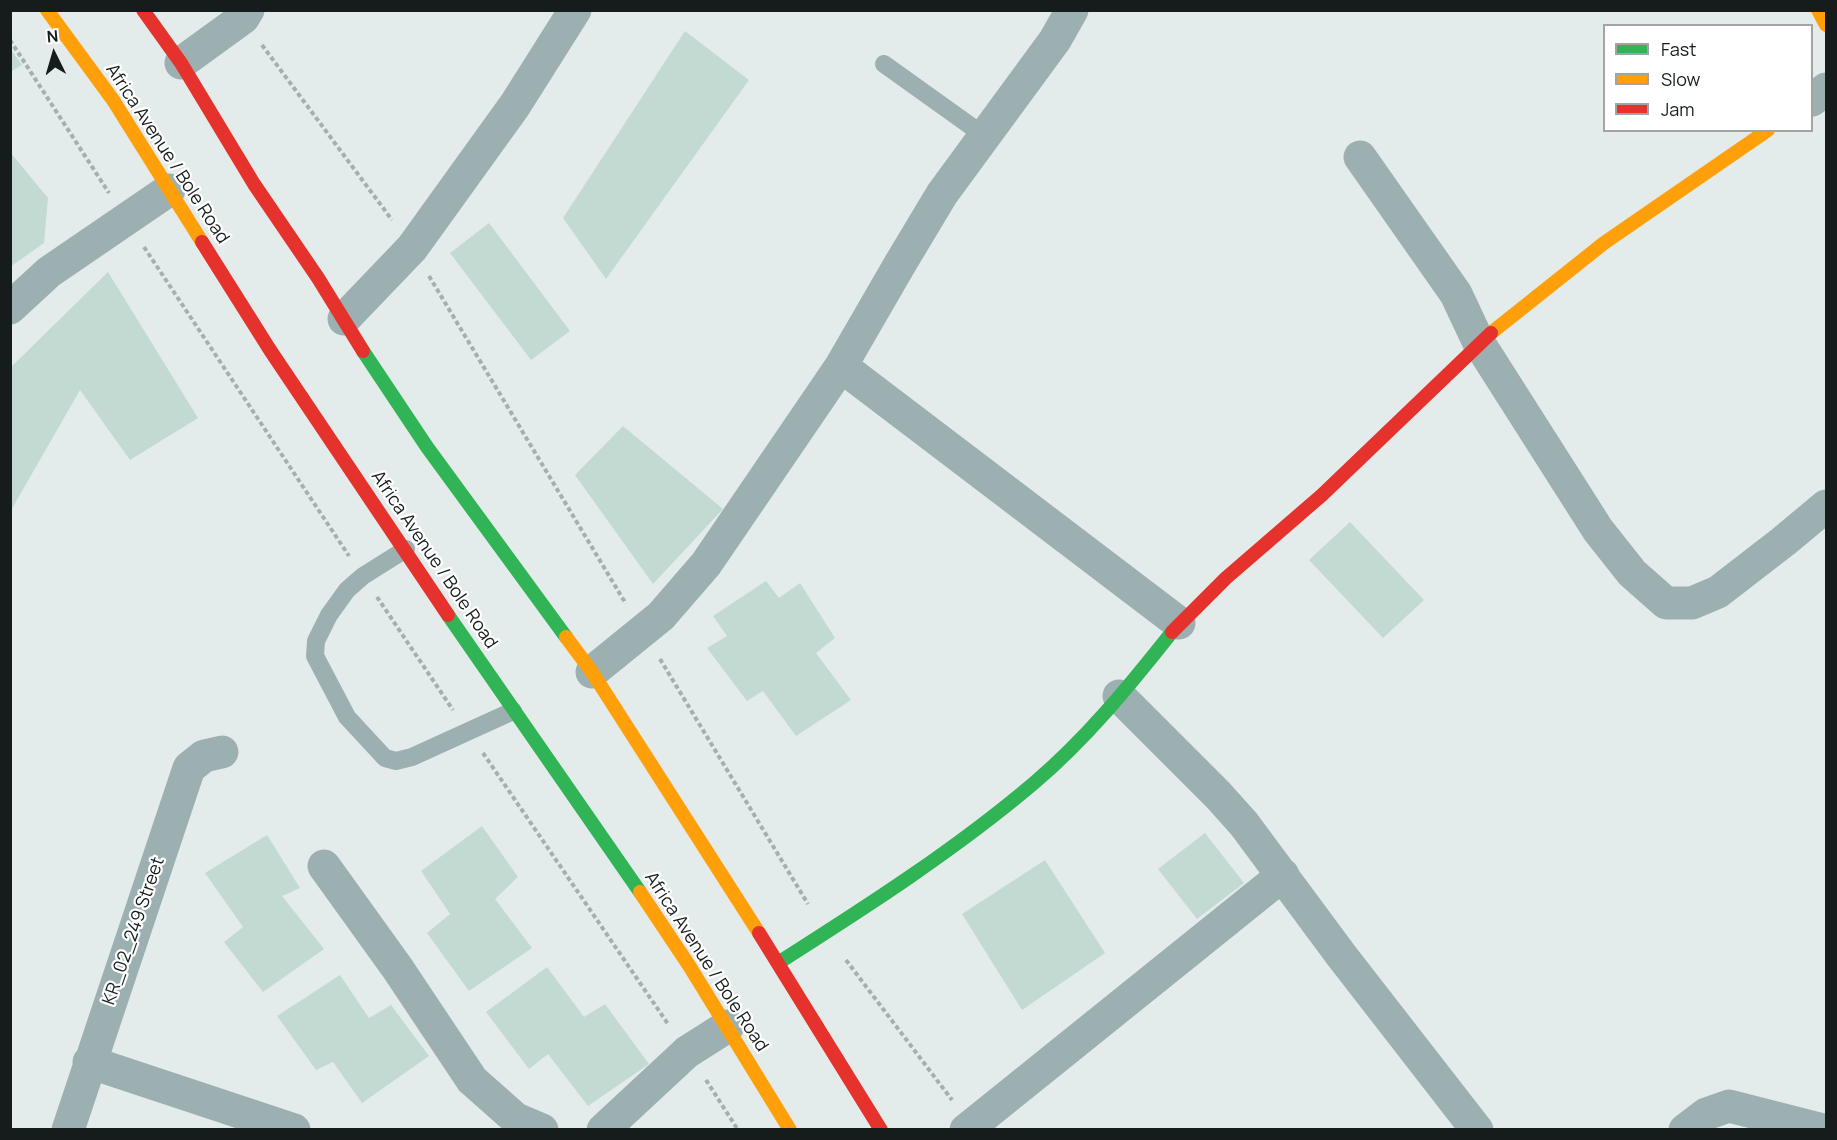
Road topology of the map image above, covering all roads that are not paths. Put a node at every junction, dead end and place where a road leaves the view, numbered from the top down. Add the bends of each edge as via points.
1 (47, 10) edge
2 (143, 10) edge
3 (575, 10) edge
4 (1072, 10) edge
5 (1818, 10) edge
6 (245, 14) edge
7 (1827, 25) edge
8 (181, 63) junction
9 (884, 64) dead end
10 (1827, 89) edge
11 (1813, 99) edge
12 (1765, 132) edge
13 (986, 137) junction
14 (1360, 157) dead end
15 (169, 190) junction
16 (10, 308) edge
17 (344, 319) junction
18 (1479, 343) junction
19 (841, 366) junction
20 (1827, 506) edge
21 (406, 549) junction
22 (1179, 623) junction
23 (592, 672) junction
24 (1119, 696) junction
25 (513, 711) junction
26 (222, 752) dead end
27 (324, 866) dead end
28 (1283, 875) junction
29 (778, 963) junction
30 (728, 1026) junction
31 (89, 1062) junction
32 (282, 1128) edge
33 (969, 1128) edge
34 (68, 1130) edge
35 (542, 1130) edge
36 (603, 1130) edge
37 (790, 1130) edge
38 (881, 1130) edge
39 (1477, 1130) edge
40 (1685, 1130) edge
41 (1823, 1130) edge

1 - 15 main road, Africa Avenue / Bole Road via 113,100
2 - 8 main road
3 - 17 street via 515,105 412,248
4 - 13 street
5 - 7 main road
6 - 8 street
8 - 17 main road via 254,184
9 - 13 lane
10 - 11 street
12 - 18 main road via 1604,243
13 - 19 street via 942,194
14 - 18 street via 1456,294
15 - 16 street via 49,272
15 - 21 main road, Africa Avenue / Bole Road via 270,350
17 - 23 main road via 427,447
18 - 20 street via 1598,530 1632,573 1666,603 1692,603 1718,592
18 - 22 main road via 1330,488
19 - 22 street
19 - 23 street via 706,564 661,616
21 - 25 main road, Africa Avenue / Bole Road
21 - 25 lane via 347,590 316,641 315,656 347,717 385,758 396,761
22 - 24 main road
23 - 29 main road
24 - 28 street via 1218,795
24 - 29 main road via 1074,747 1034,783 863,909
25 - 30 main road, Africa Avenue / Bole Road
26 - 31 street, KR_02_249 Street via 204,756 189,768
27 - 35 street via 472,1080 516,1119
28 - 33 street
28 - 39 street
29 - 38 main road
30 - 36 street via 687,1052
30 - 37 main road, Africa Avenue / Bole Road
31 - 32 street
31 - 34 street, KR_02_249 Street
40 - 41 street via 1706,1114 1729,1106

